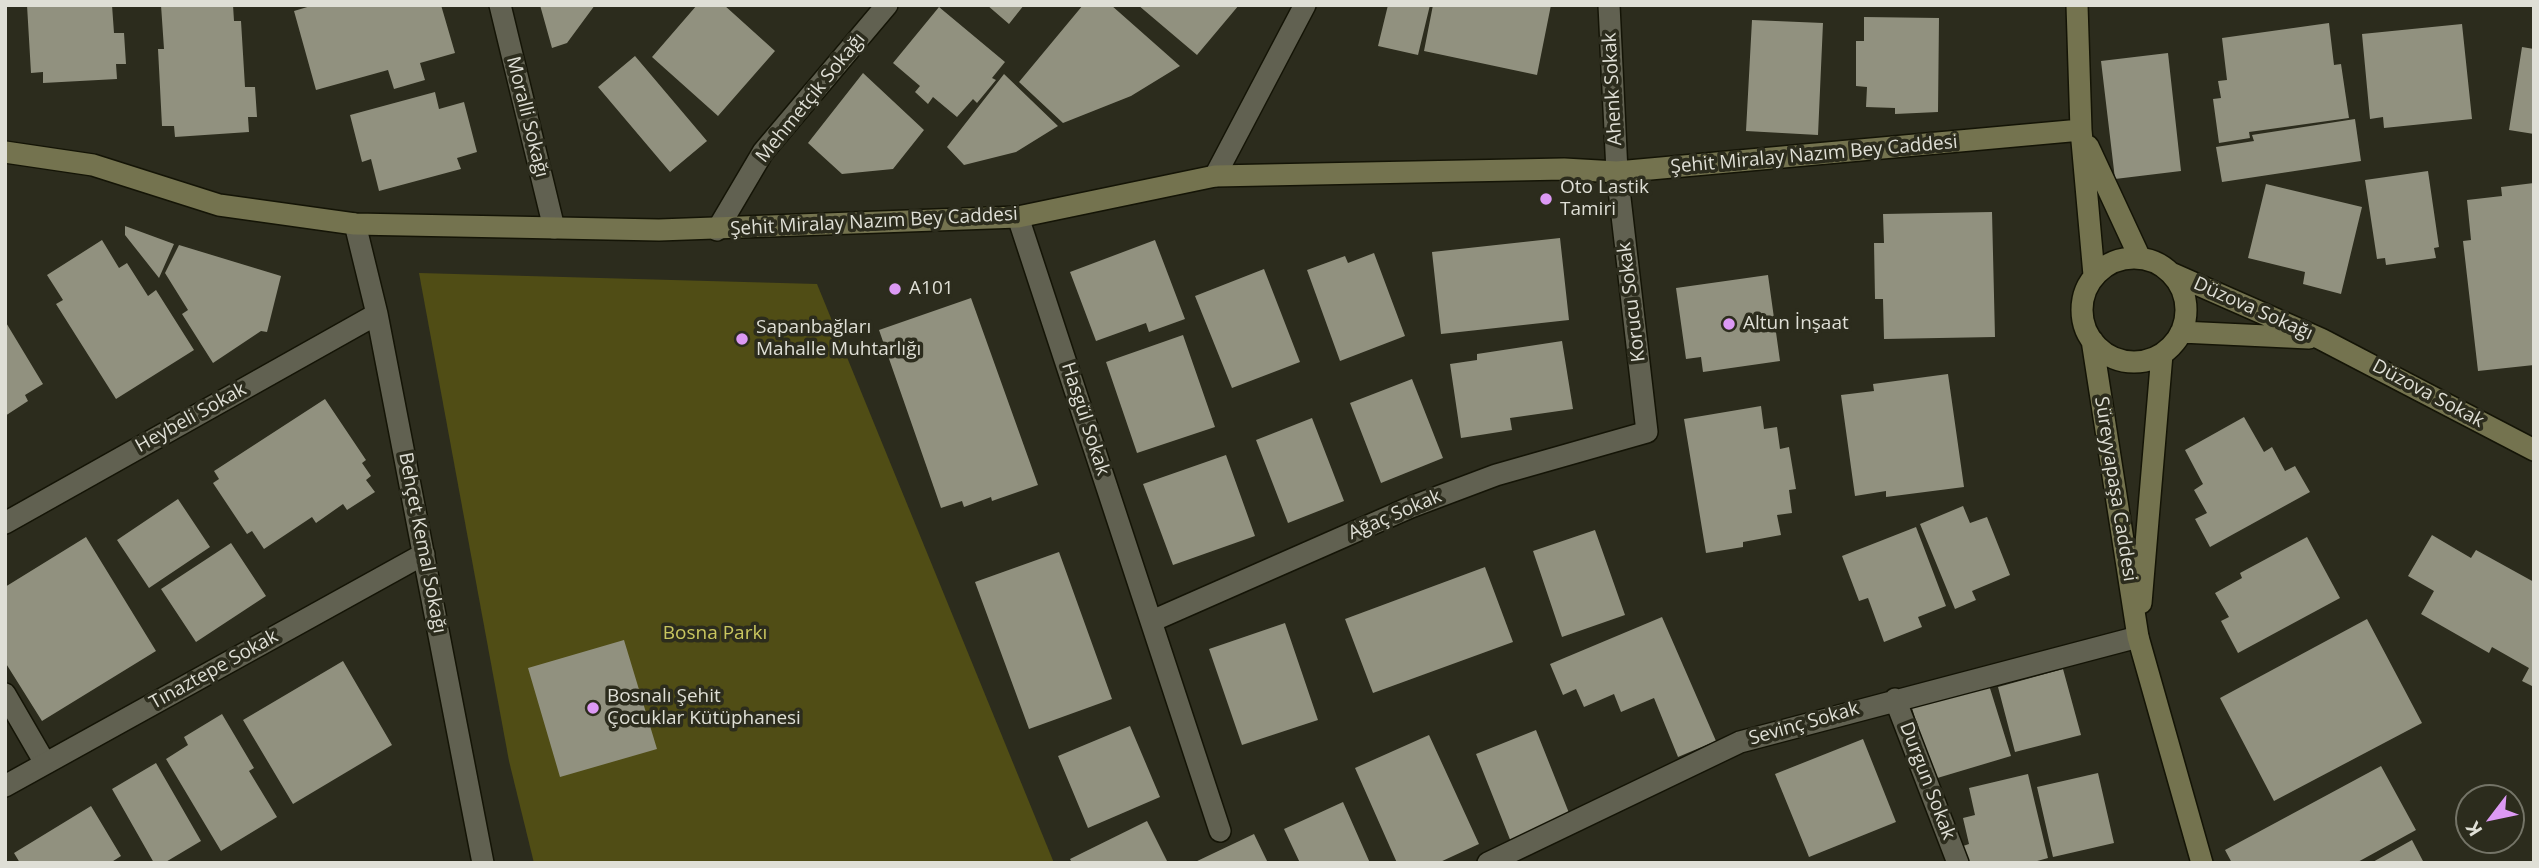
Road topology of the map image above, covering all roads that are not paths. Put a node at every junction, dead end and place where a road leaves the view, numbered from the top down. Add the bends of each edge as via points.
1 (500, 5) edge
2 (887, 5) edge
3 (1305, 5) edge
4 (1609, 5) edge
5 (2077, 5) edge
6 (2081, 130) junction
7 (5, 152) edge
8 (1617, 172) junction
9 (1215, 176) junction
10 (1018, 217) junction
11 (355, 224) junction
12 (554, 228) junction
13 (717, 230) junction
14 (2140, 258) junction
15 (2171, 273) junction
16 (2094, 275) junction
17 (377, 314) junction
18 (2181, 332) junction
19 (2321, 339) junction
20 (2092, 340) junction
21 (2162, 354) junction
22 (1647, 432) joint
23 (2534, 450) edge
24 (8, 516) edge
25 (424, 554) junction
26 (1152, 621) junction
27 (2138, 637) junction
28 (5, 694) edge
29 (1895, 699) junction
30 (45, 764) junction
31 (5, 786) edge
32 (1220, 831) dead end
33 (483, 863) edge
34 (1488, 863) edge
35 (1958, 863) edge
36 (2202, 863) edge

1 - 12 street, Moralli Sokağı
2 - 13 street, Mehmetçik Sokağı via 763,152
3 - 9 street
4 - 8 street, Ahenk Sokak
5 - 6 street
6 - 8 street, Şehit Miralay Nazım Bey Caddesi
6 - 14 street
6 - 16 street
7 - 11 street, Şehit Miralay Nazım Bey Caddesi via 93,165 219,205
8 - 9 street, Şehit Miralay Nazım Bey Caddesi via 1564,169
8 - 22 street, Korucu Sokak
9 - 10 street, Şehit Miralay Nazım Bey Caddesi
10 - 13 street, Şehit Miralay Nazım Bey Caddesi
10 - 26 street, Hasgül Sokak
11 - 12 street, Şehit Miralay Nazım Bey Caddesi
11 - 17 street, Behçet Kemal Sokağı
12 - 13 street, Şehit Miralay Nazım Bey Caddesi
14 - 15 street
14 - 16 street via 2107,264
15 - 18 street via 2185,302
15 - 19 street, Düzova Sokağı
16 - 20 street, Süreyyapaşa Caddesi via 2082,308
17 - 24 street, Heybeli Sokak
17 - 25 street, Behçet Kemal Sokağı
18 - 19 street, Düzova Sokağı
18 - 21 street
19 - 23 street, Düzova Sokak
20 - 21 street via 2124,360 2147,360
20 - 27 street, Süreyyapaşa Caddesi
21 - 27 street, Süreyyapaşa Caddesi
22 - 26 street, Ağaç Sokak via 1496,475 1411,507
25 - 30 street, Tınaztepe Sokak
25 - 33 street, Behçet Kemal Sokağı
26 - 32 street, Hasgül Sokak
27 - 29 street, Sevinç Sokak
27 - 36 street, Süreyyapaşa Caddesi
28 - 30 street
29 - 34 street, Sevinç Sokak via 1740,742
29 - 35 street, Durgun Sokak
30 - 31 street, Tınaztepe Sokak

